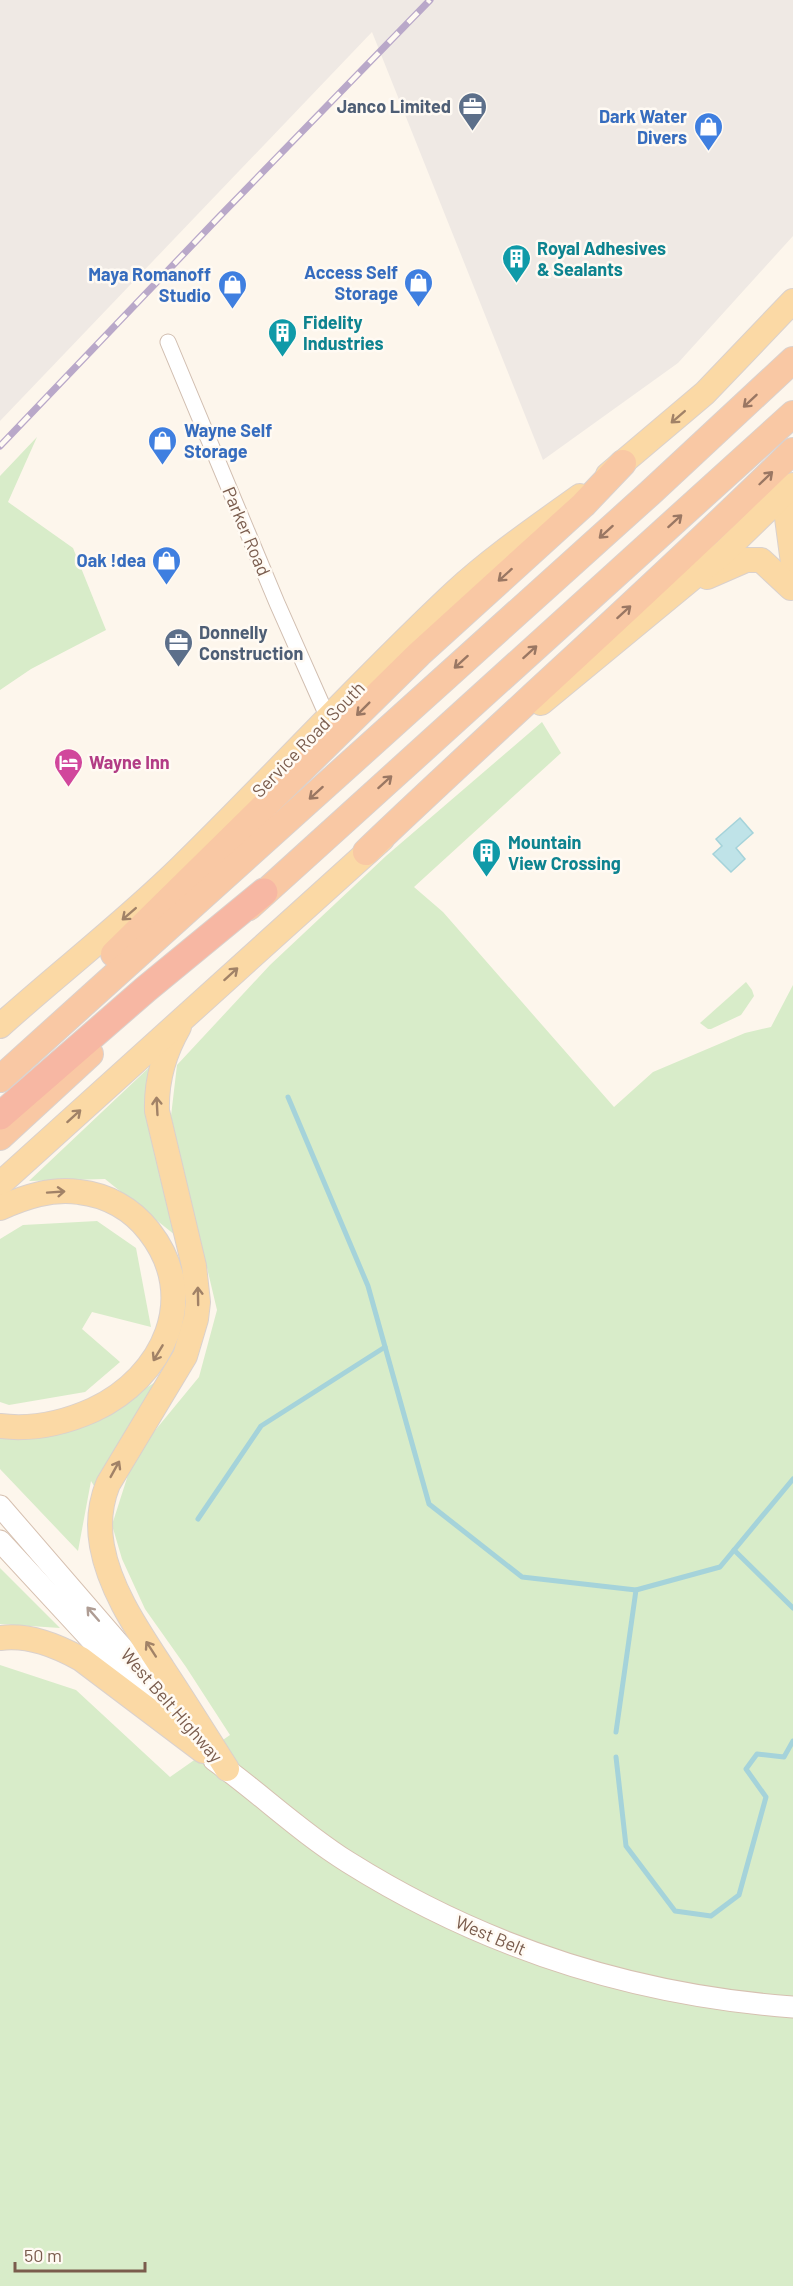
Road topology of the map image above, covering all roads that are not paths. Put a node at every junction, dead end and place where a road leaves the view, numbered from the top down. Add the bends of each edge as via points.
1 (793, 301) edge
2 (168, 342) dead end
3 (793, 360) edge
4 (793, 414) edge
5 (793, 451) edge
6 (623, 463) junction
7 (793, 485) edge
8 (793, 503) edge
9 (793, 565) edge
10 (666, 602) junction
11 (328, 718) junction
12 (366, 852) junction
13 (264, 892) junction
14 (188, 1013) junction
15 (0, 1026) edge
16 (0, 1073) edge
17 (0, 1079) edge
18 (0, 1116) edge
19 (0, 1137) edge
20 (0, 1184) edge
21 (0, 1208) edge
22 (0, 1426) edge
23 (0, 1506) edge
24 (0, 1541) edge
25 (0, 1638) edge
26 (203, 1751) junction
27 (227, 1769) junction
28 (793, 2007) edge

1 -> 6 main road, Service Road South via 705,393
2 - 11 street, Parker Road
3 -> 17 highway
13 -> 4 highway
12 -> 5 highway
6 - 11 main road, Service Road South via 504,550
6 -> 16 highway via 583,505 384,687 105,962
7 - 10 main road
8 - 9 main road via 787,518
9 - 10 main road via 791,588 761,560 746,560
10 - 12 main road
11 -> 15 main road, Service Road South via 179,869
14 -> 12 main road
13 - 18 highway
13 - 19 highway
20 -> 14 main road
27 -> 14 main road via 119,1594 102,1547 99,1525 108,1484 185,1356 196,1319 194,1266 157,1111 161,1068
21 -> 22 main road via 58,1191 95,1194 113,1201 129,1211 156,1239 170,1270 174,1300 169,1330 154,1359 117,1396 62,1421
27 -> 23 main road, West Belt Highway
24 - 26 main road, West Belt Highway via 159,1713
25 - 26 main road via 25,1638 63,1649 81,1659
26 - 27 main road, West Belt Highway
27 - 28 main road, West Belt via 309,1837 347,1862 474,1929 610,1978 702,1997

